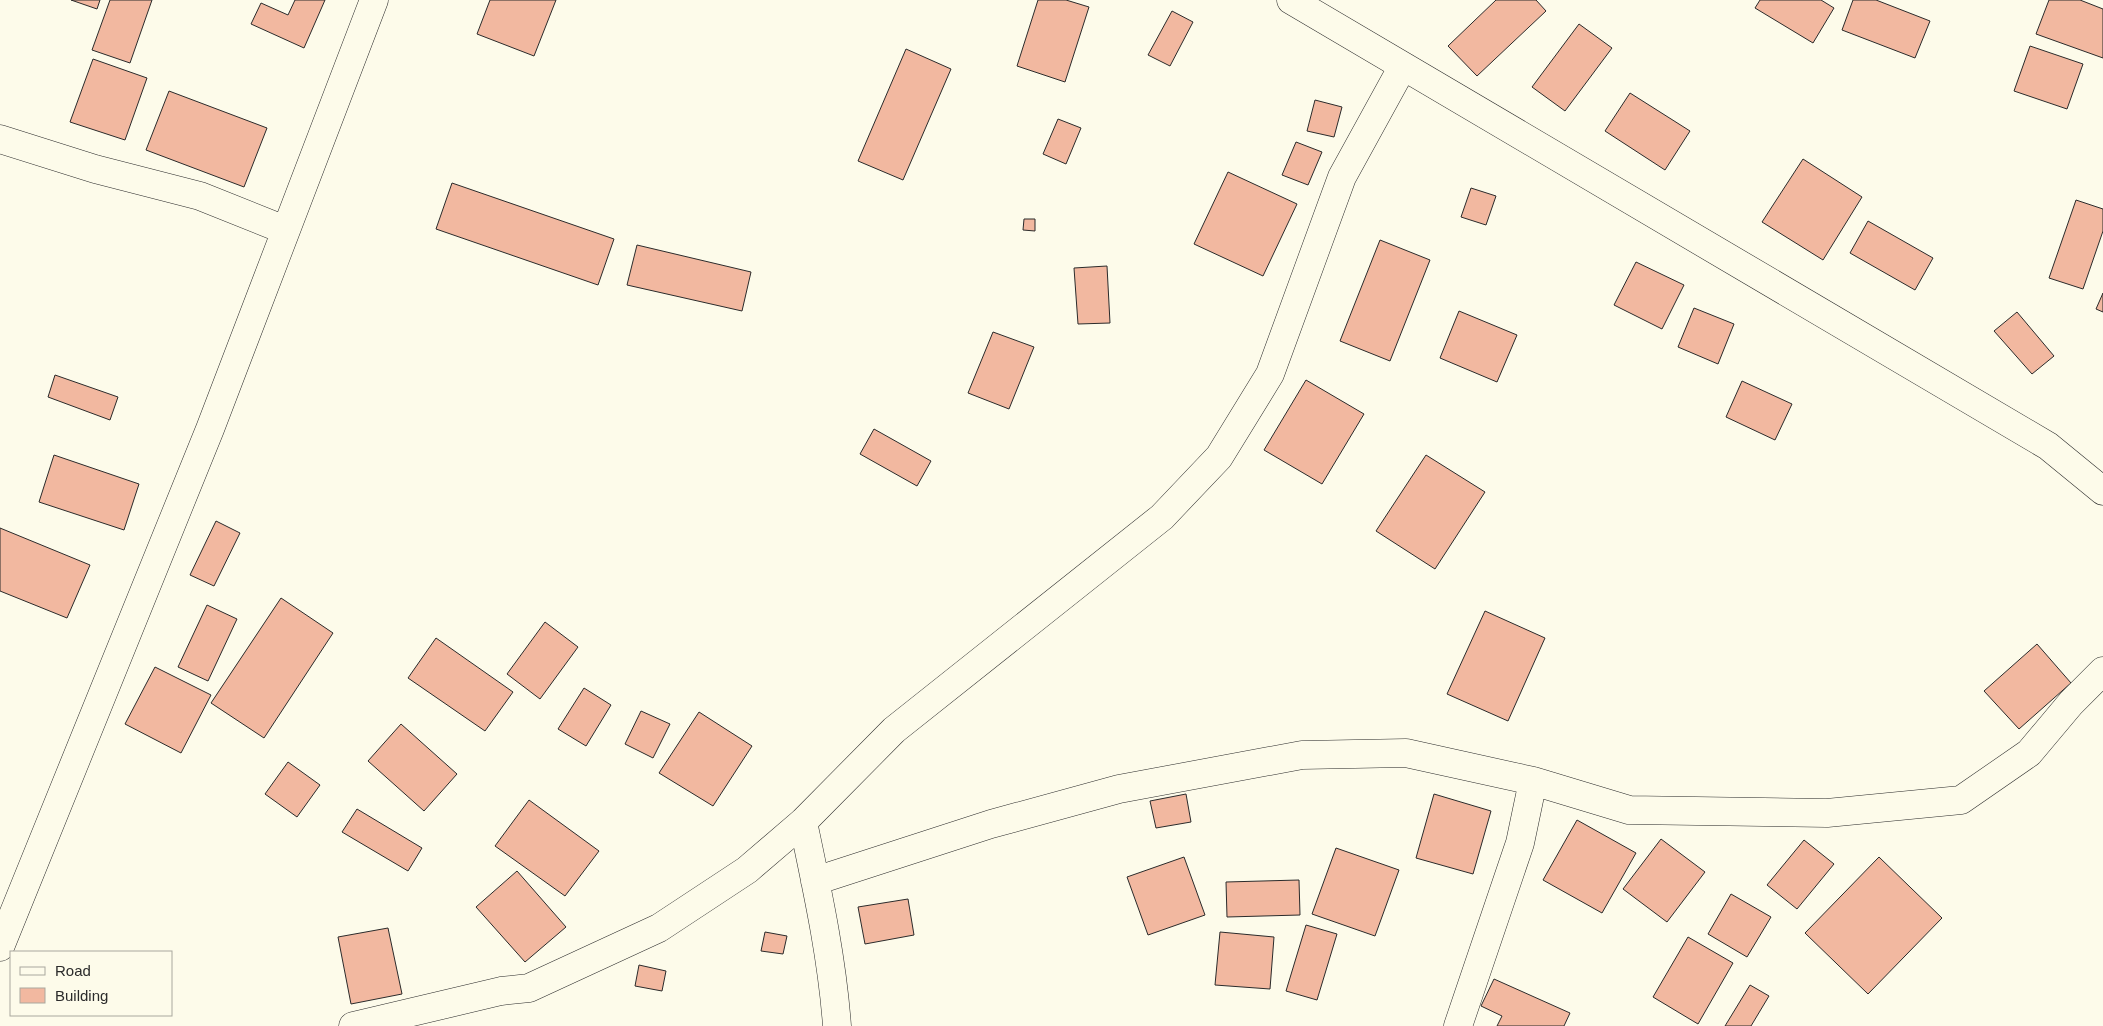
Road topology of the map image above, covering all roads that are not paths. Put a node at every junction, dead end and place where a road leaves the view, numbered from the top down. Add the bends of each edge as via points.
1 (374, 0) edge
2 (1291, 0) edge
3 (1403, 66) junction
4 (0, 139) edge
5 (285, 230) junction
6 (2103, 491) edge
7 (2103, 671) edge
8 (1533, 781) junction
9 (803, 822) junction
10 (815, 881) junction
11 (0, 946) edge
12 (353, 1026) edge
13 (836, 1026) edge
14 (1458, 1026) edge

1 - 5 street
2 - 3 street
3 - 6 street via 2048,446
3 - 9 street via 1342,177 1270,374 1219,456 1162,518 894,730
4 - 5 street via 94,169 200,196
5 - 11 street via 206,439
7 - 8 street via 2029,753 1960,800 1827,813 1629,810
8 - 10 street via 1406,753 1302,755 1119,789 991,824
8 - 14 street via 1520,843
9 - 10 street
9 - 12 street via 747,870 660,928 547,980 529,988 501,991
10 - 13 street via 833,984

